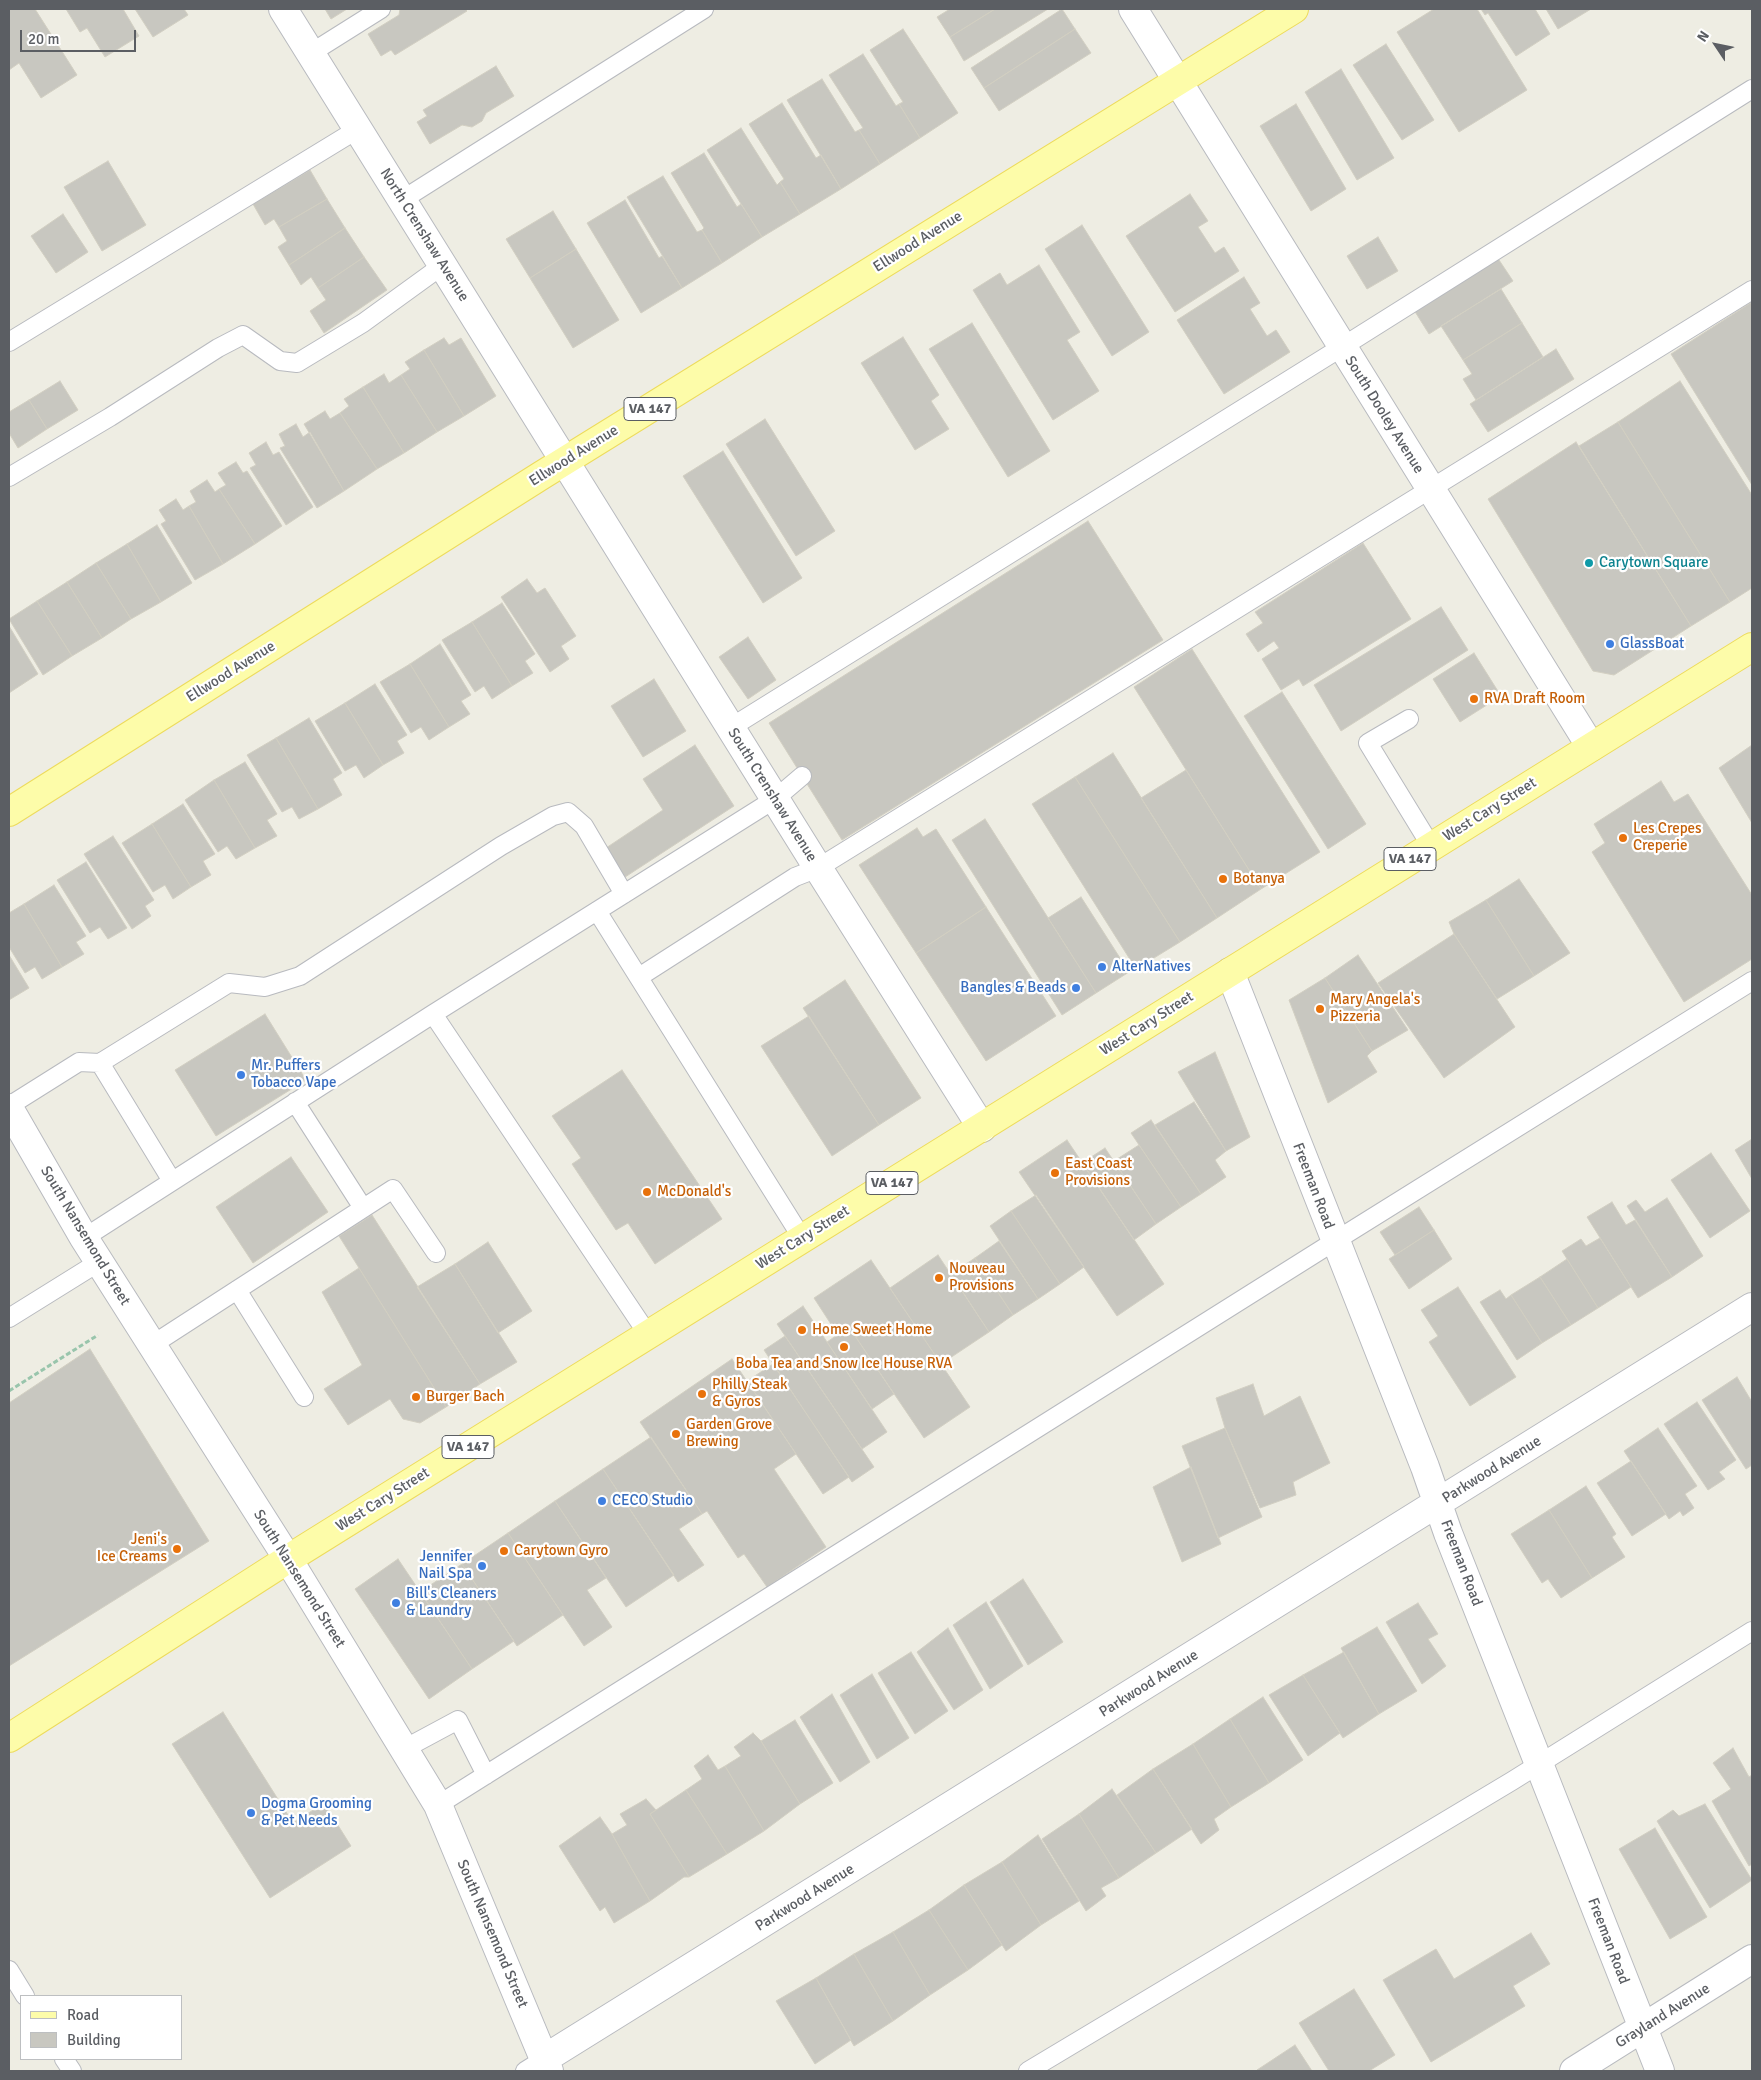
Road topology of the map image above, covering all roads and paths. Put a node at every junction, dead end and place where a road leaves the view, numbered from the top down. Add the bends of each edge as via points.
1 (283, 9) edge
2 (381, 9) edge
3 (704, 9) edge
4 (1133, 9) edge
5 (1294, 9) edge
6 (310, 53) junction
7 (1178, 81) junction
8 (1752, 89) edge
9 (358, 130) junction
10 (402, 200) junction
11 (442, 266) junction
12 (1752, 290) edge
13 (9, 342) edge
14 (1342, 347) junction
15 (564, 462) junction
16 (9, 477) edge
17 (1431, 490) junction
18 (1752, 647) edge
19 (1409, 719) dead end
20 (730, 728) junction
21 (1591, 747) junction
22 (802, 776) dead end
23 (775, 799) junction
24 (9, 812) edge
25 (1431, 846) junction
26 (818, 868) junction
27 (624, 894) junction
28 (597, 911) junction
29 (1230, 972) junction
30 (638, 976) junction
31 (1752, 981) edge
32 (433, 1014) junction
33 (100, 1063) junction
34 (296, 1102) junction
35 (9, 1107) edge
36 (982, 1128) junction
37 (172, 1181) junction
38 (363, 1208) junction
39 (84, 1238) junction
40 (802, 1238) junction
41 (1335, 1241) junction
42 (436, 1253) dead end
43 (99, 1262) junction
44 (237, 1290) junction
45 (1752, 1307) edge
46 (10, 1315) edge
47 (98, 1335) dead end
48 (649, 1336) junction
49 (152, 1345) junction
50 (9, 1391) edge
51 (304, 1397) dead end
52 (1438, 1504) junction
53 (288, 1559) junction
54 (1752, 1631) edge
55 (9, 1738) edge
56 (404, 1750) junction
57 (1540, 1764) junction
58 (486, 1775) junction
59 (438, 1805) junction
60 (1752, 1959) edge
61 (9, 1970) edge
62 (24, 1995) edge
63 (1643, 2029) junction
64 (65, 2060) edge
65 (539, 2067) edge
66 (72, 2071) edge
67 (1028, 2071) edge
68 (1574, 2071) edge
69 (1660, 2071) edge

1 - 6 street, North Crenshaw Avenue
2 - 6 lane
3 - 10 lane
4 - 7 street, South Dooley Avenue
5 - 7 main road, Ellwood Avenue / VA 147
6 - 9 street, North Crenshaw Avenue
7 - 14 street, South Dooley Avenue
7 - 15 main road, Ellwood Avenue / VA 147
8 - 14 lane
9 - 10 street, North Crenshaw Avenue
9 - 13 lane
10 - 11 street, North Crenshaw Avenue
11 - 15 street, North Crenshaw Avenue
11 - 16 lane via 363,323 297,363 280,361 243,335
12 - 17 lane
14 - 17 street, South Dooley Avenue
14 - 20 lane
15 - 20 street, South Crenshaw Avenue
15 - 24 main road, Ellwood Avenue / VA 147
17 - 21 street, South Dooley Avenue
17 - 26 lane
18 - 21 main road, West Cary Street / VA 147
19 - 25 lane via 1368,744
20 - 23 street, South Crenshaw Avenue
21 - 25 main road, West Cary Street / VA 147
22 - 23 lane
23 - 26 street, South Crenshaw Avenue
23 - 27 lane
25 - 29 main road, West Cary Street / VA 147
26 - 30 lane via 795,877
26 - 36 street, South Crenshaw Avenue
27 - 28 lane
27 - 33 lane via 584,826 568,812 552,816 300,976 265,987 229,984
28 - 30 lane
28 - 32 lane
29 - 36 main road, West Cary Street / VA 147
29 - 41 street, Freeman Road
30 - 40 lane
31 - 41 lane
32 - 34 lane
32 - 48 lane
33 - 35 lane via 79,1062
33 - 37 lane
34 - 37 lane
34 - 38 lane
35 - 39 street, South Nansemond Street
36 - 40 main road, West Cary Street / VA 147
37 - 39 lane
38 - 42 lane via 393,1189
38 - 44 lane
39 - 43 street, South Nansemond Street
40 - 48 main road, West Cary Street / VA 147
41 - 52 street, Freeman Road
41 - 58 lane
43 - 46 lane
43 - 49 street, South Nansemond Street
44 - 49 lane
44 - 51 lane
45 - 52 street, Parkwood Avenue
47 - 50 path
48 - 53 main road, West Cary Street / VA 147
49 - 53 street, South Nansemond Street
52 - 57 street, Freeman Road
52 - 65 street, Parkwood Avenue
53 - 55 main road, West Cary Street / VA 147
53 - 56 street, South Nansemond Street
54 - 57 lane
56 - 58 lane via 458,1720
56 - 59 street, South Nansemond Street
57 - 63 street, Freeman Road
57 - 67 lane
58 - 59 lane
59 - 65 street, South Nansemond Street
60 - 63 street, Grayland Avenue
61 - 62 lane
63 - 68 street, Grayland Avenue
63 - 69 street, Freeman Road
64 - 66 lane

